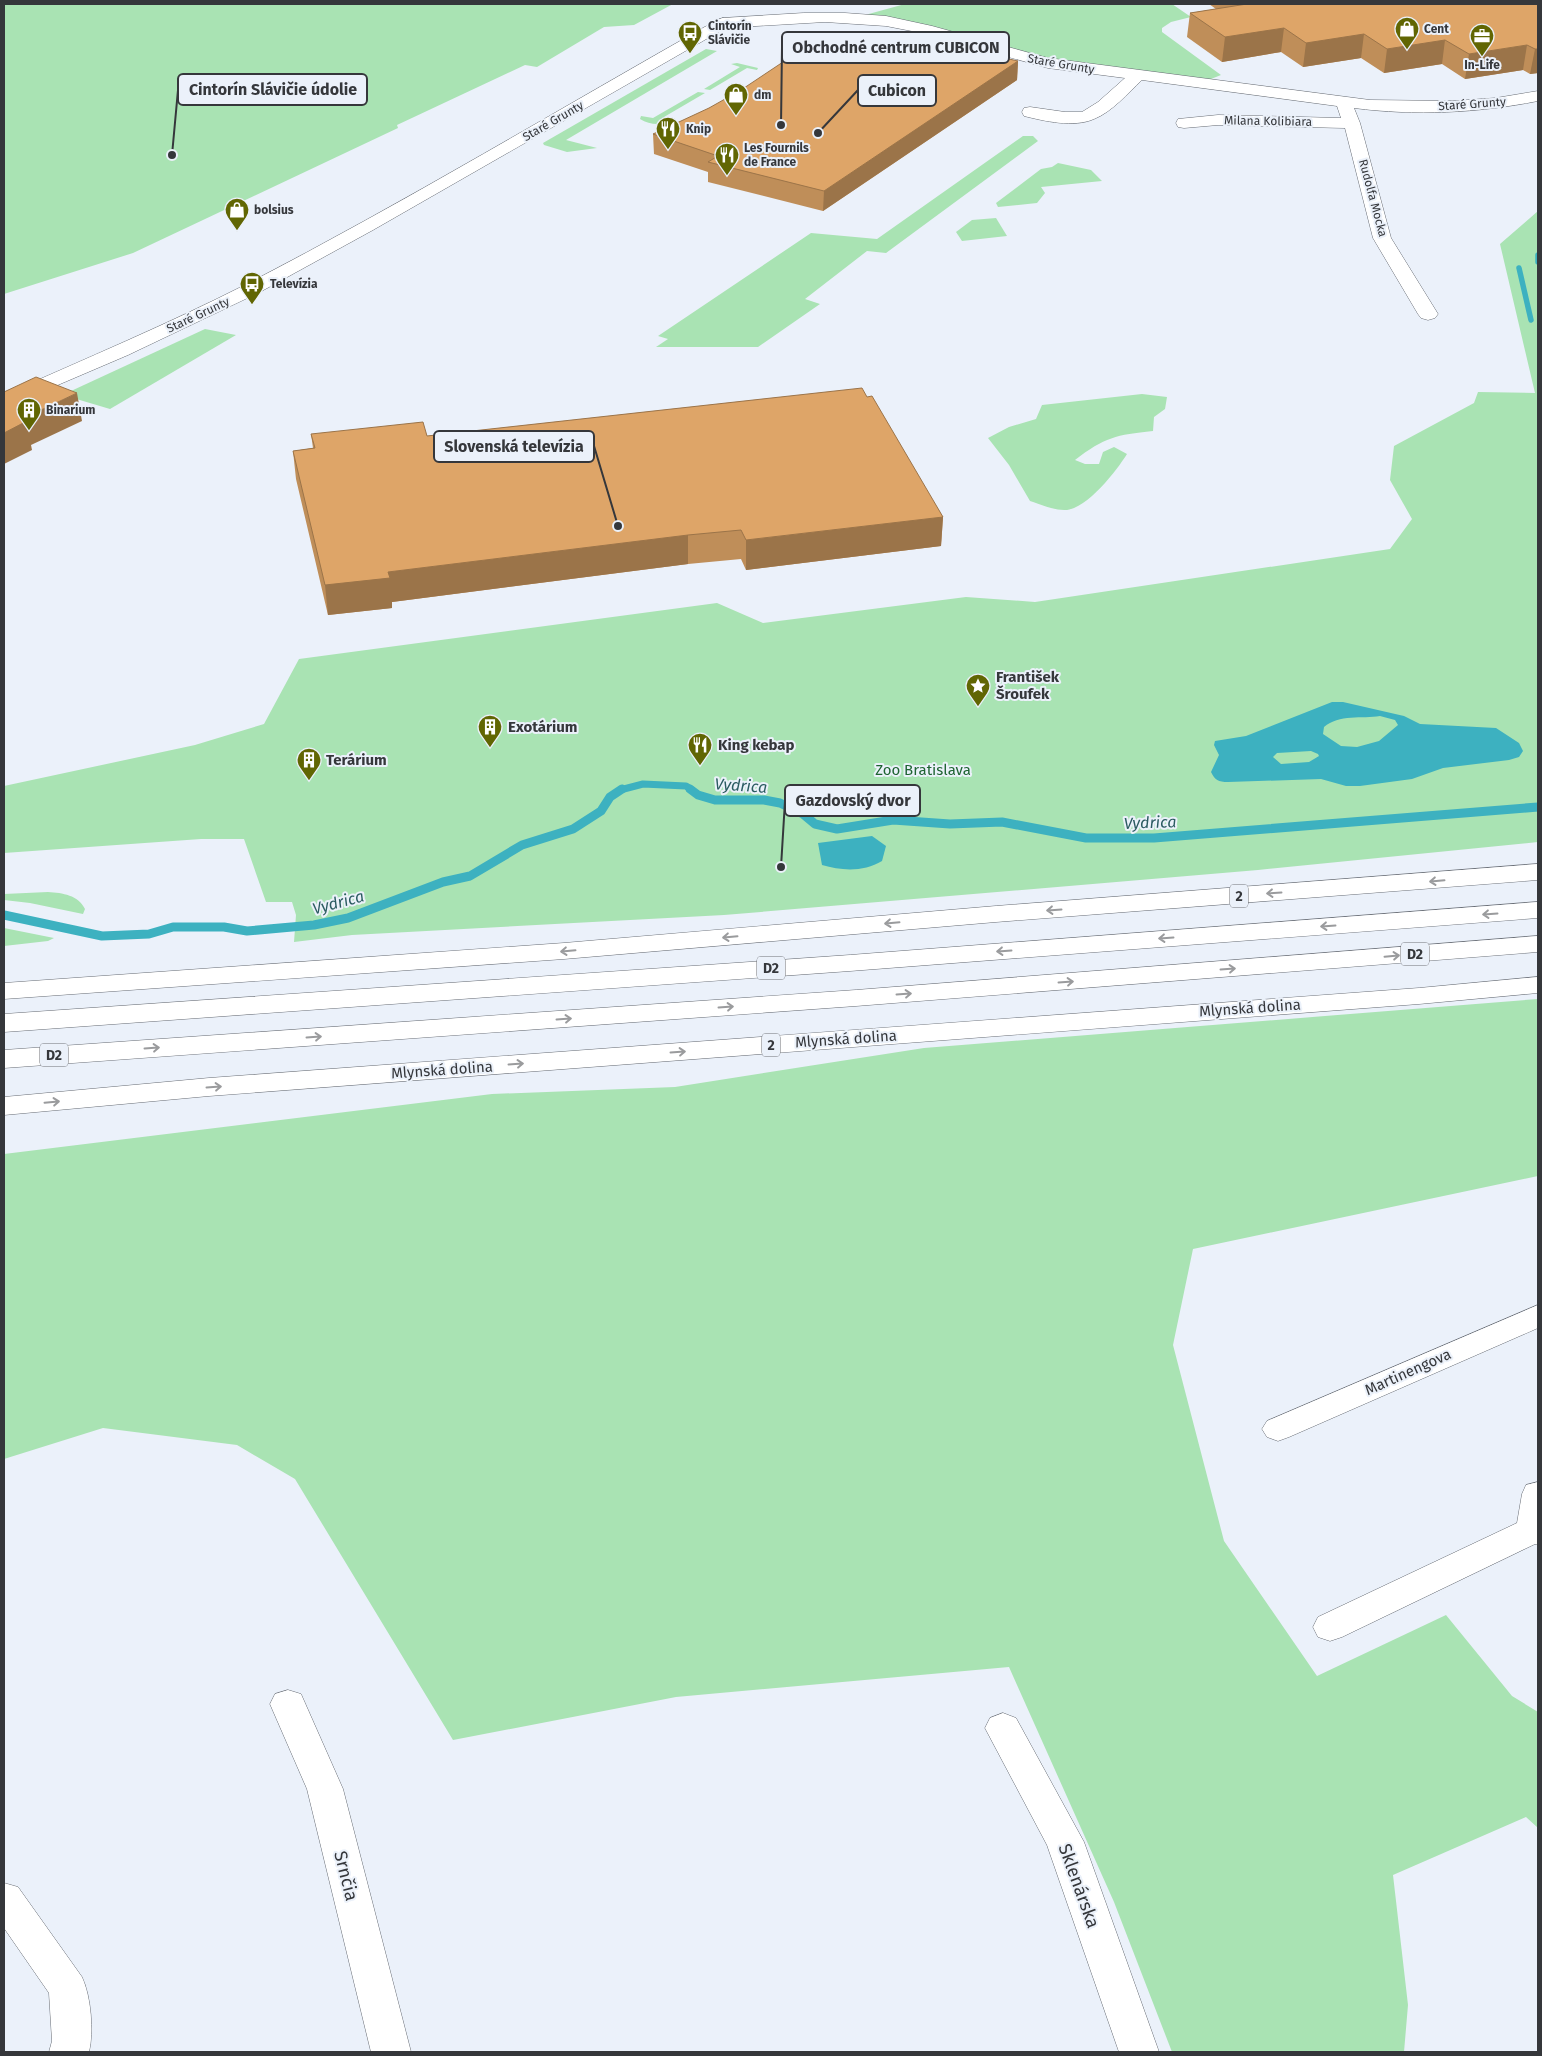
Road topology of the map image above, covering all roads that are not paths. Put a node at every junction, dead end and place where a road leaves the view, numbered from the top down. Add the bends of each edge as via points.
1 (1137, 76) junction
2 (1538, 96) edge
3 (1344, 103) junction
4 (1030, 112) dead end
5 (1184, 123) dead end
6 (1352, 123) junction
7 (1428, 314) dead end
8 (4, 402) edge
9 (1538, 872) edge
10 (1538, 910) edge
11 (1538, 944) edge
12 (1538, 985) edge
13 (4, 991) edge
14 (4, 1023) edge
15 (104, 1052) junction
16 (4, 1059) edge
17 (4, 1064) edge
18 (4, 1106) edge
19 (1538, 1316) edge
20 (1278, 1429) dead end
21 (1538, 1494) edge
22 (1535, 1531) edge
23 (1330, 1627) dead end
24 (288, 1704) dead end
25 (1003, 1728) dead end
26 (5, 1899) dead end
27 (69, 2052) edge
28 (391, 2052) edge
29 (1139, 2052) edge

1 - 3 main road, Staré Grunty
1 - 4 main road via 1087,117
1 - 8 main road, Staré Grunty via 1029,59 885,21 813,18 723,23 253,288
2 - 3 main road, Staré Grunty via 1438,106
3 - 6 main road, Rudolfa Mocka
5 - 6 main road, Milana Kolibiara via 1218,120
6 - 7 main road, Rudolfa Mocka via 1382,238
9 -> 13 main road, 2 via 986,914 564,951
10 -> 14 main road, D2
15 -> 11 main road, D2
18 -> 12 main road, Mlynská dolina / 2 via 209,1087
15 - 16 main road, D2
15 - 17 main road
19 - 20 main road, Martinengova
21 - 22 main road
22 - 23 main road
24 - 28 main road, Srnčia via 325,1789
25 - 29 main road, Sklenárska via 1064,1842
26 - 27 main road via 68,1989 72,2041

